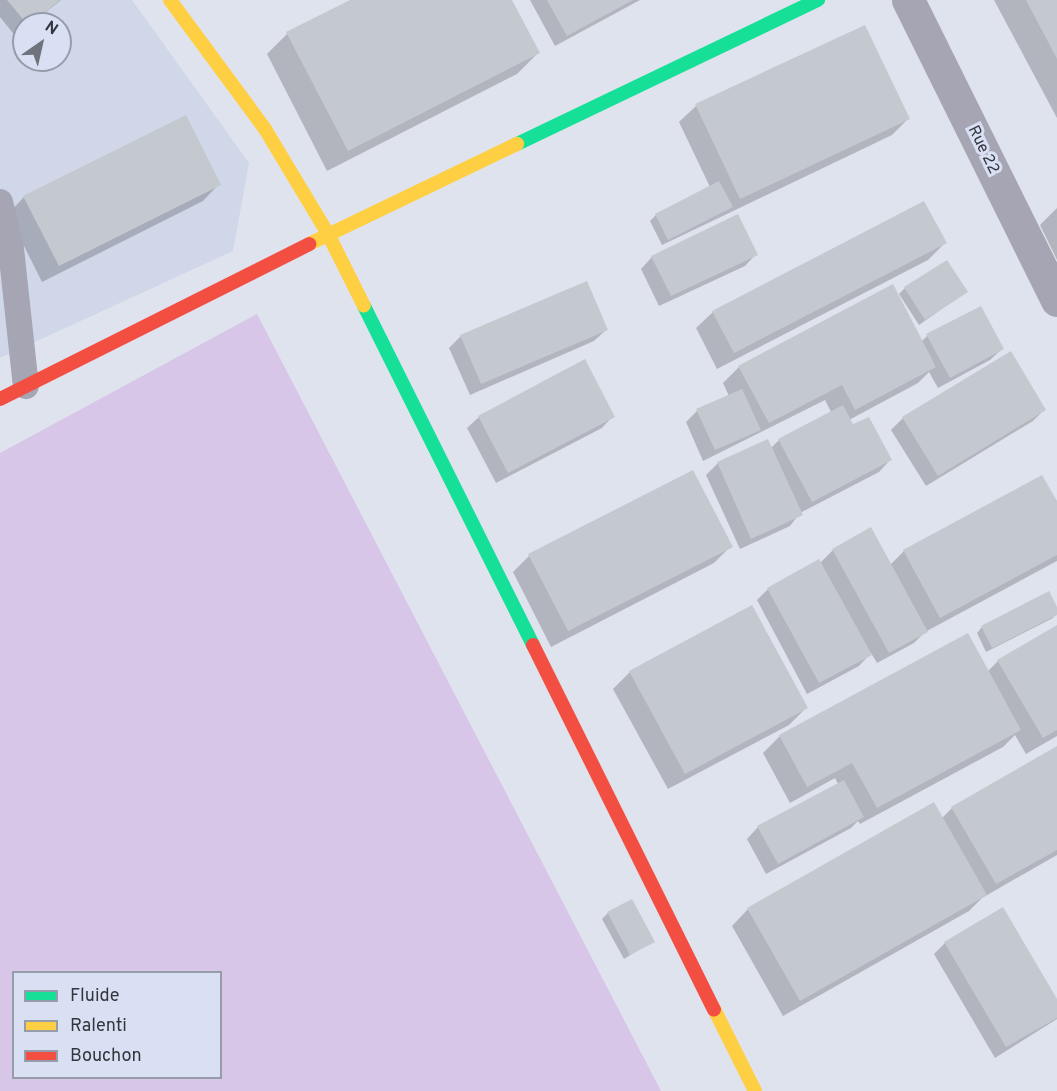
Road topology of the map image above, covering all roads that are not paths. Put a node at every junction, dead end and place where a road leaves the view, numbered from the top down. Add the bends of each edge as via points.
1 (170, 0) edge
2 (818, 0) edge
3 (908, 0) edge
4 (0, 202) edge
5 (328, 234) junction
6 (1057, 300) edge
7 (26, 386) junction
8 (0, 399) edge
9 (755, 1091) edge

1 - 5 street via 265,129
2 - 5 street
3 - 6 street, Rue 22
4 - 7 lane via 11,249
5 - 7 street
5 - 9 street
7 - 8 street

